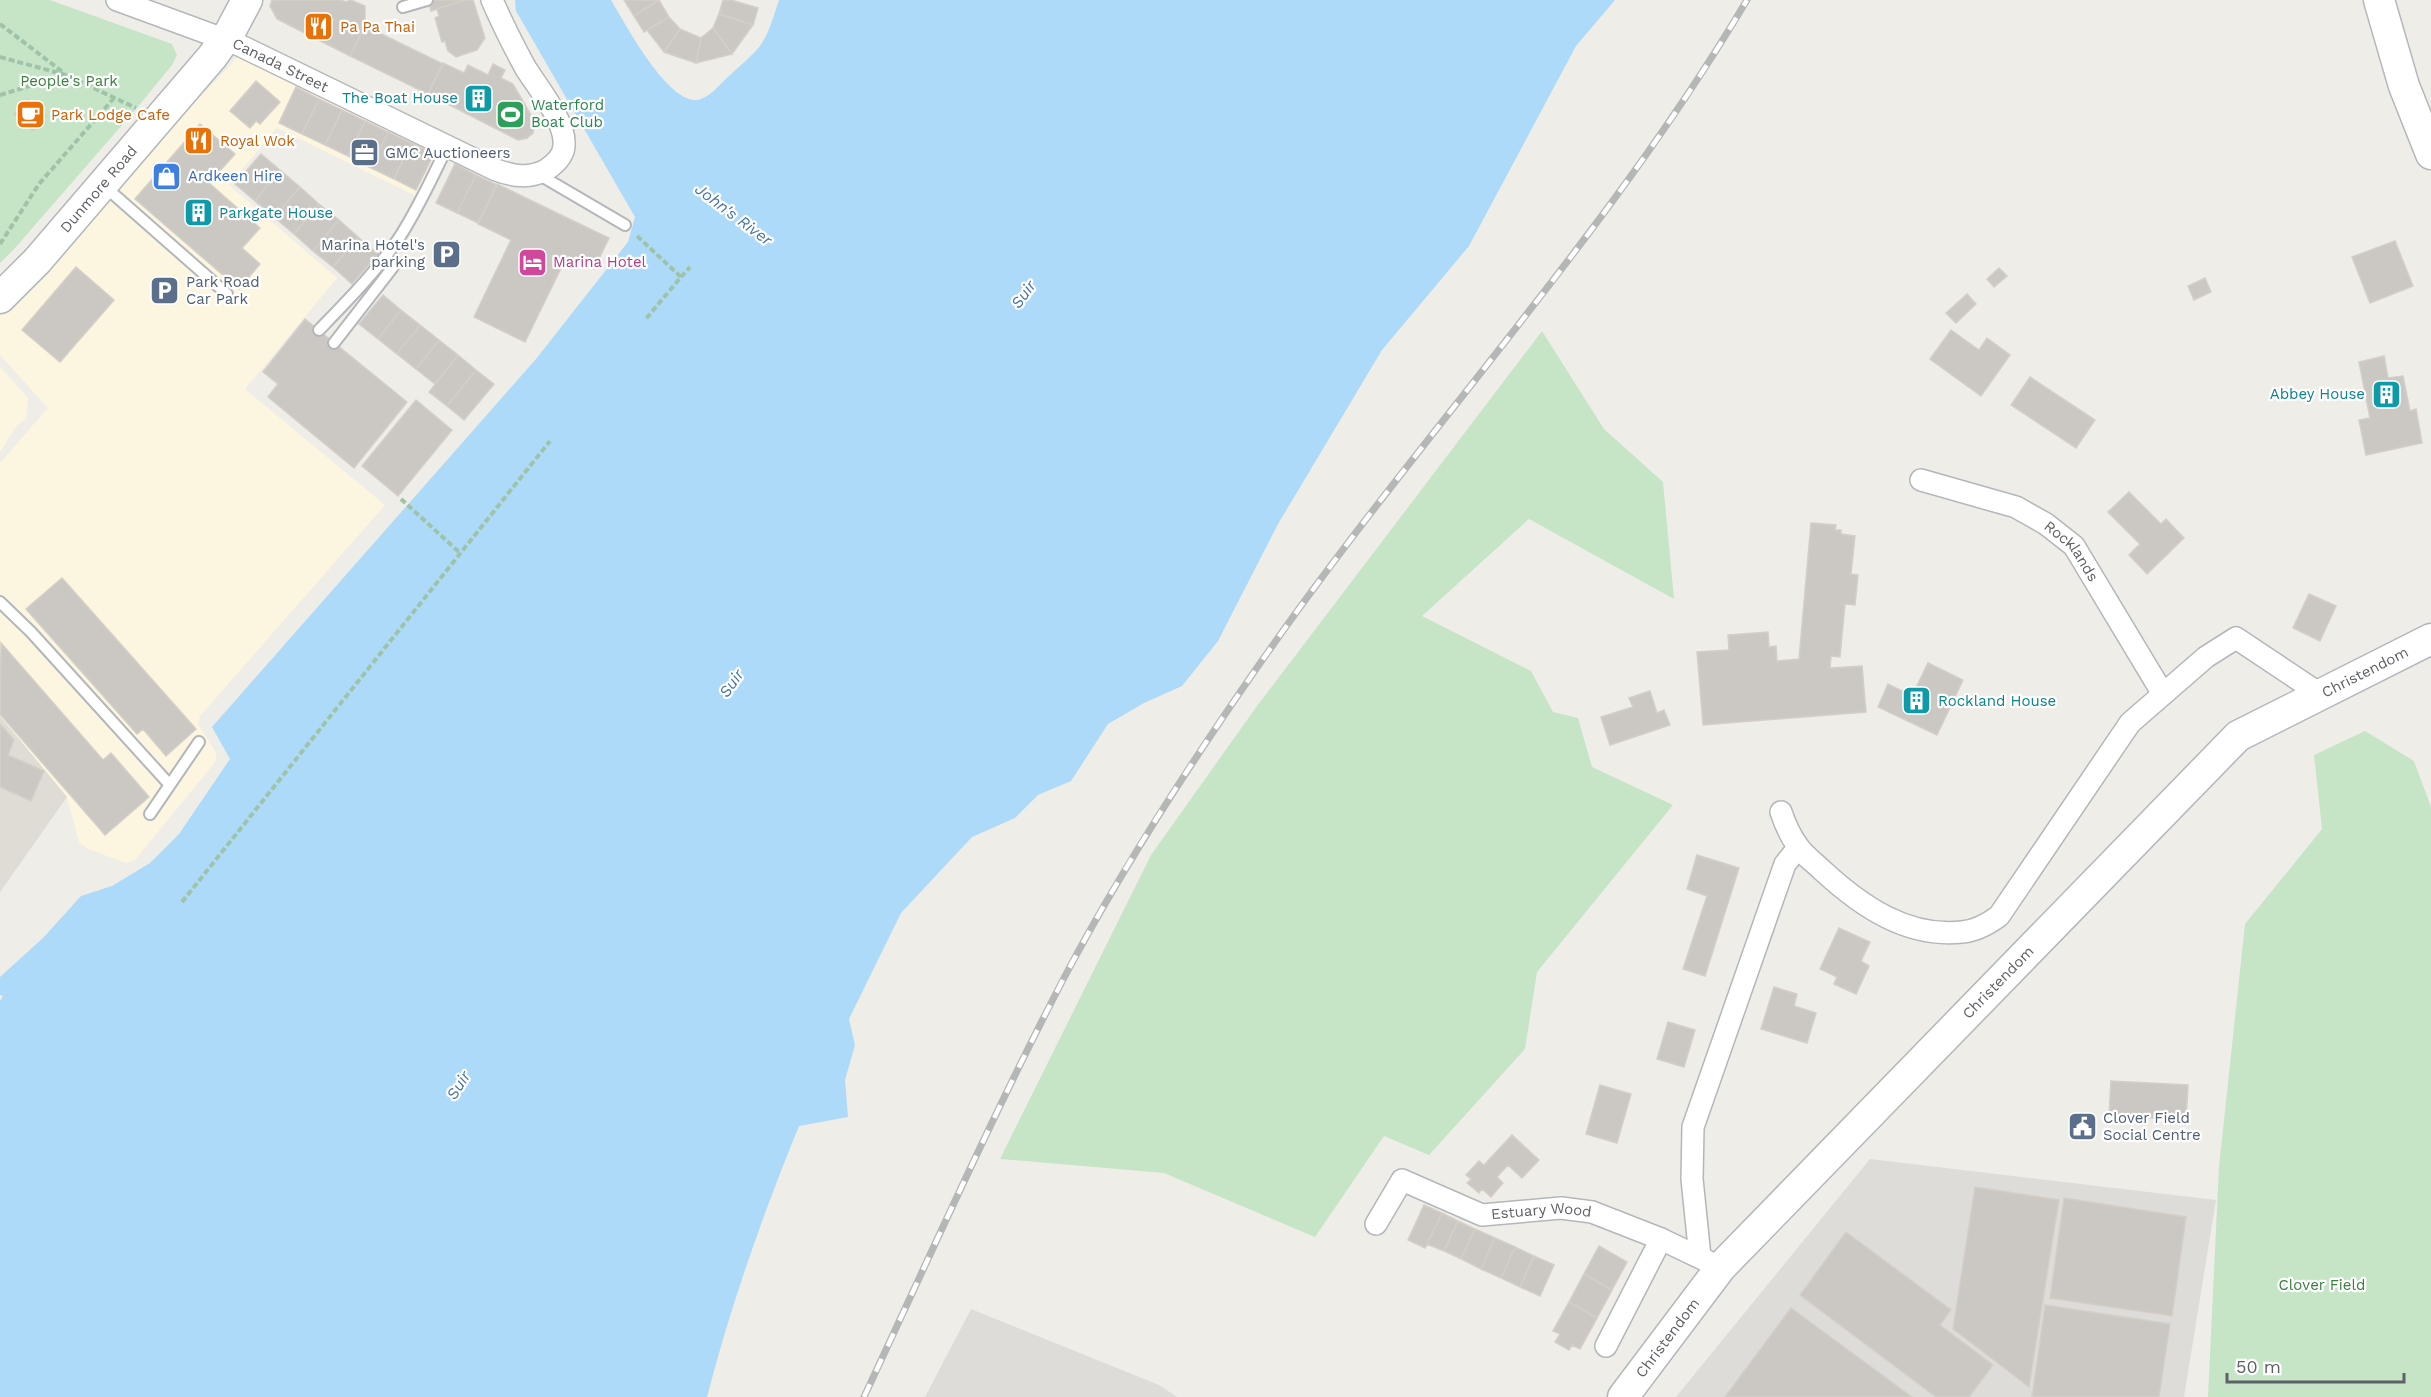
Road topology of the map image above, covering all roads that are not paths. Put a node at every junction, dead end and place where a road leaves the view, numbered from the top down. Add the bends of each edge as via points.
1 (117, 0) edge
2 (247, 0) edge
3 (427, 0) edge
4 (492, 0) edge
5 (2379, 0) edge
6 (403, 8) dead end
7 (226, 39) junction
8 (447, 147) junction
9 (2431, 154) edge
10 (538, 174) junction
11 (103, 185) junction
12 (625, 225) road end
13 (383, 259) junction
14 (227, 294) dead end
15 (0, 298) edge
16 (320, 330) dead end
17 (334, 343) dead end
18 (1921, 480) dead end
19 (0, 602) edge
20 (2431, 639) edge
21 (2163, 694) junction
22 (2320, 694) junction
23 (199, 742) dead end
24 (169, 784) junction
25 (1781, 812) dead end
26 (150, 814) dead end
27 (1798, 848) junction
28 (1376, 1224) dead end
29 (1661, 1239) junction
30 (1710, 1262) junction
31 (1606, 1346) dead end
32 (1623, 1397) edge

1 - 7 street, Canada Street
2 - 7 street, Dunmore Road
3 - 6 lane
4 - 10 street via 564,136 561,156
5 - 9 street via 2400,76
7 - 8 street, Canada Street
7 - 11 street, Dunmore Road
8 - 10 street, Canada Street via 506,174
8 - 13 lane via 411,219
10 - 12 lane
11 - 14 lane
11 - 15 street, Dunmore Road
13 - 16 lane
13 - 17 lane via 393,267
18 - 21 street, Rocklands via 2016,507 2074,546
19 - 24 lane
20 - 22 street, Christendom
21 - 22 street via 2206,657 2236,638
21 - 27 street via 2130,723 1999,916 1983,927 1935,932 1905,926 1872,910 1841,888
22 - 30 street, Christendom via 2238,736
23 - 24 lane
24 - 26 lane
25 - 27 street
27 - 30 street via 1785,864 1694,1127 1692,1179
28 - 29 street, Estuary Wood via 1401,1180 1482,1215 1560,1208 1592,1212
29 - 30 street, Estuary Wood
29 - 31 street
30 - 32 street, Christendom

